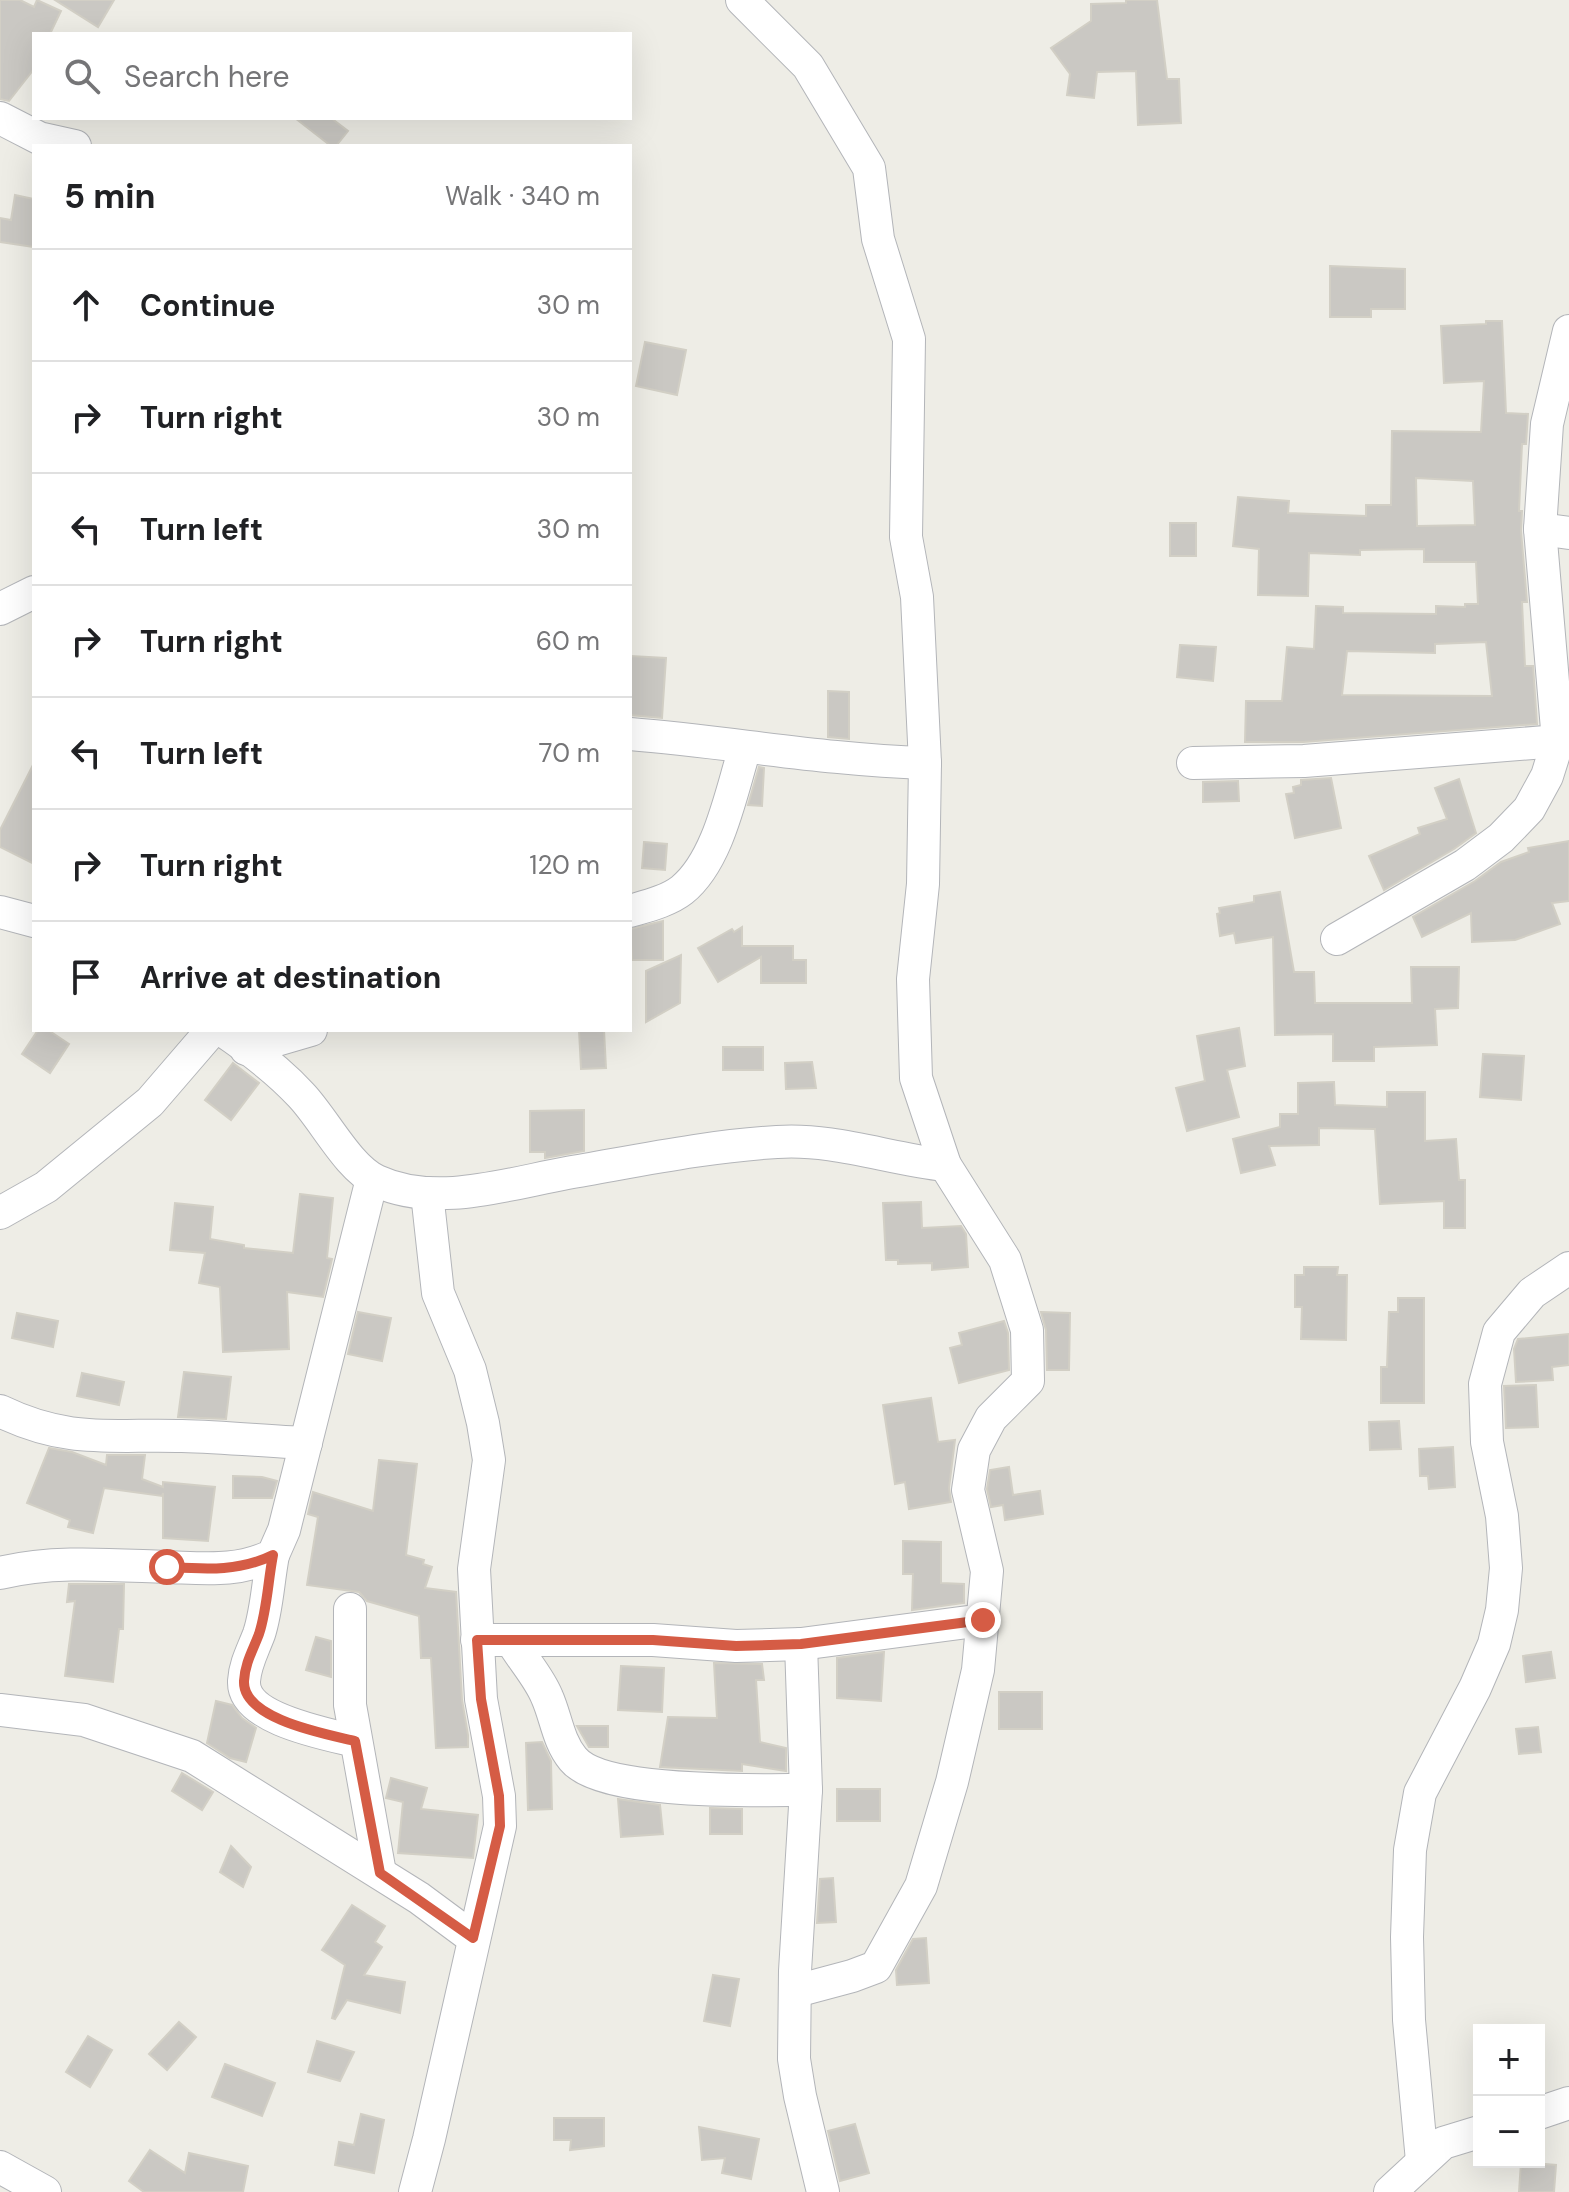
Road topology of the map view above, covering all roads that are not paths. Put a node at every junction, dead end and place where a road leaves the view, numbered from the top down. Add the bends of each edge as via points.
1 (742, 0) edge
2 (0, 118) edge
3 (66, 144) edge
4 (1569, 331) edge
5 (1555, 531) edge
6 (32, 593) edge
7 (0, 609) edge
8 (632, 734) edge
9 (1558, 741) junction
10 (745, 748) junction
11 (925, 763) junction
12 (1193, 763) dead end
13 (632, 910) edge
14 (0, 912) edge
15 (32, 920) edge
16 (1337, 939) dead end
17 (278, 1032) edge
18 (229, 1035) edge
19 (945, 1165) junction
20 (372, 1179) junction
21 (427, 1193) junction
22 (2, 1211) edge
23 (1569, 1268) edge
24 (0, 1411) edge
25 (306, 1443) junction
26 (273, 1555) junction
27 (0, 1573) edge
28 (350, 1609) dead end
29 (983, 1620) junction
30 (477, 1640) junction
31 (511, 1640) junction
32 (801, 1644) junction
33 (0, 1710) edge
34 (355, 1741) junction
35 (806, 1790) junction
36 (380, 1873) junction
37 (473, 1938) junction
38 (796, 1991) junction
39 (1569, 2103) edge
40 (1545, 2111) edge
41 (1473, 2134) edge
42 (1422, 2161) junction
43 (0, 2167) edge
44 (831, 2189) edge
45 (45, 2192) edge
46 (415, 2192) edge
47 (1390, 2192) edge

1 - 11 street via 808,66 869,168 878,239 909,339 906,537 917,597
2 - 3 street via 39,138
4 - 5 street via 1547,424
5 - 9 street
6 - 7 street
8 - 10 street
9 - 12 street via 1304,761
9 - 16 street via 1529,809 1501,838 1465,865
10 - 11 street
10 - 13 street via 716,838 697,874 681,891
11 - 19 street via 923,884 913,979 916,1078
14 - 15 street
17 - 18 street
18 - 20 street via 295,1088
18 - 22 street via 46,1187
19 - 21 street via 831,1144 779,1142 455,1193
19 - 29 street via 1005,1260 1027,1330 1028,1381 991,1418 974,1450 968,1490 987,1571
20 - 21 street via 409,1193
20 - 25 street
21 - 30 street via 438,1293 470,1370 489,1460 474,1569
23 - 42 street via 1532,1293 1499,1332 1485,1384 1487,1442 1506,1568 1502,1610 1475,1688 1420,1793 1410,1850 1409,2020
24 - 25 street via 44,1430 92,1438 181,1436
25 - 26 street
26 - 27 street via 254,1565 220,1569 74,1565
26 - 34 street via 260,1632 248,1660 246,1692 260,1709 311,1731
28 - 34 street via 348,1676
29 - 32 street
29 - 38 street via 976,1682 921,1886 876,1967
30 - 31 street
30 - 37 street via 500,1826
31 - 32 street
31 - 35 street via 546,1695 573,1760 587,1769 647,1785
32 - 35 street
33 - 36 street via 84,1720 192,1756
34 - 36 street
35 - 38 street
36 - 37 street
37 - 46 street
38 - 44 street via 794,2059 800,2096
39 - 40 street
41 - 42 street via 1443,2143
42 - 47 street
43 - 45 street

